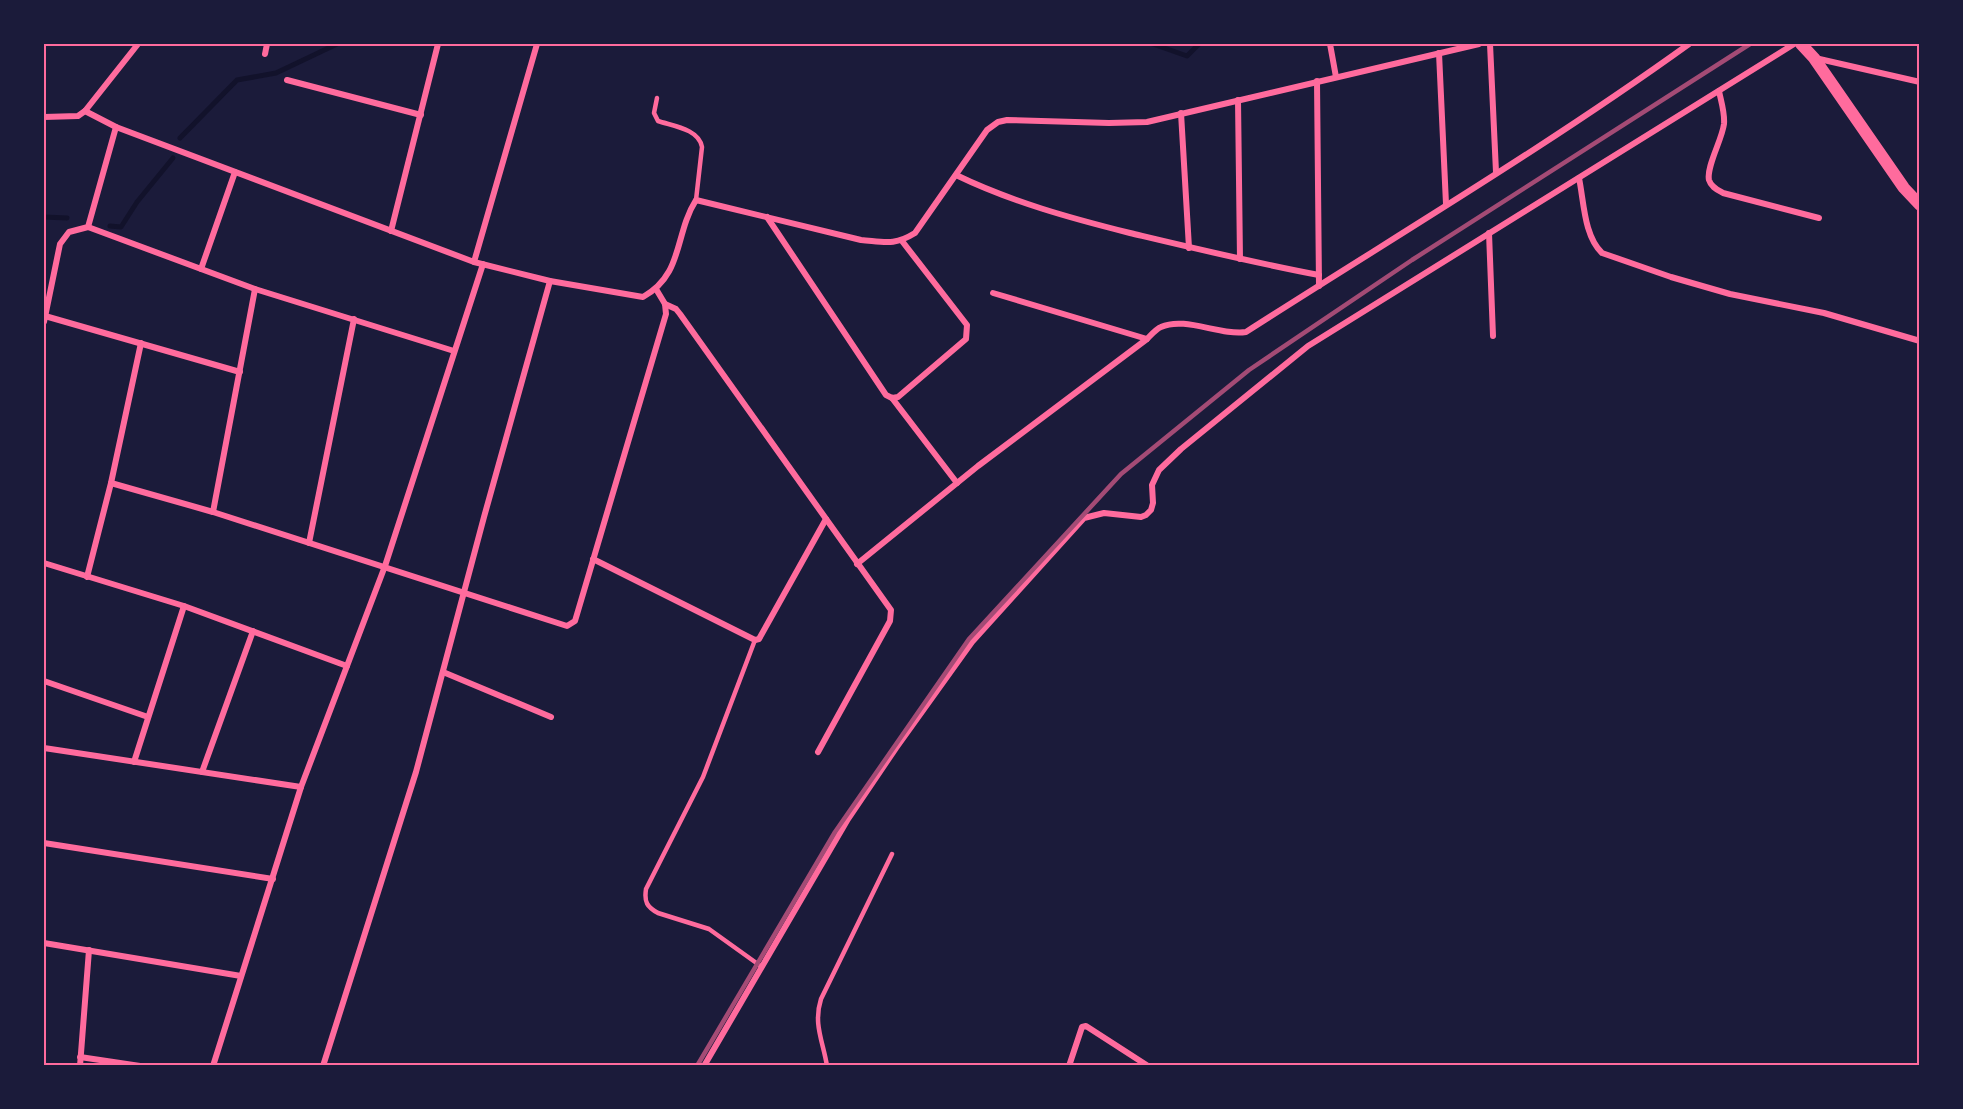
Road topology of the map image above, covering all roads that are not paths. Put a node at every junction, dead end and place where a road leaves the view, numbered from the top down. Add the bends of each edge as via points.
1 (138, 44) edge
2 (267, 44) edge
3 (438, 44) edge
4 (537, 44) edge
5 (1330, 44) edge
6 (1479, 44) edge
7 (1490, 44) edge
8 (1689, 44) edge
9 (1794, 44) edge
10 (1801, 44) edge
11 (1439, 53) junction
12 (265, 54) dead end
13 (1814, 58) junction
14 (1336, 77) junction
15 (287, 80) dead end
16 (1317, 81) junction
17 (1920, 82) edge
18 (1719, 91) junction
19 (657, 98) dead end
20 (1238, 100) junction
21 (85, 111) junction
22 (1181, 113) junction
23 (421, 115) junction
24 (44, 117) edge
25 (116, 128) junction
26 (235, 172) junction
27 (1496, 172) junction
28 (956, 175) junction
29 (1579, 178) junction
30 (696, 200) junction
31 (1446, 204) junction
32 (1920, 205) edge
33 (767, 217) junction
34 (1819, 218) dead end
35 (88, 227) junction
36 (391, 231) junction
37 (1489, 234) junction
38 (902, 241) junction
39 (1189, 248) junction
40 (1240, 259) junction
41 (474, 262) junction
42 (483, 264) junction
43 (201, 269) junction
44 (1319, 275) junction
45 (550, 281) junction
46 (1319, 286) junction
47 (255, 289) junction
48 (656, 289) junction
49 (993, 293) dead end
50 (665, 304) junction
51 (44, 319) edge
52 (354, 320) junction
53 (1493, 336) dead end
54 (1147, 339) junction
55 (1920, 341) edge
56 (141, 343) junction
57 (454, 351) junction
58 (240, 372) junction
59 (892, 398) junction
60 (111, 483) junction
61 (957, 483) junction
62 (213, 512) junction
63 (826, 519) junction
64 (309, 543) junction
65 (593, 559) junction
66 (44, 563) edge
67 (857, 564) junction
68 (385, 566) junction
69 (87, 577) junction
70 (465, 594) junction
71 (184, 606) junction
72 (253, 631) junction
73 (755, 640) junction
74 (347, 666) junction
75 (443, 672) junction
76 (44, 681) edge
77 (148, 717) junction
78 (551, 717) dead end
79 (44, 748) edge
80 (818, 752) dead end
81 (134, 762) junction
82 (202, 772) junction
83 (301, 787) junction
84 (44, 843) edge
85 (892, 854) dead end
86 (273, 879) junction
87 (44, 943) edge
88 (89, 950) junction
89 (762, 967) junction
90 (240, 976) junction
91 (80, 1057) junction
92 (80, 1065) edge
93 (140, 1065) edge
94 (213, 1065) edge
95 (323, 1065) edge
96 (704, 1065) edge
97 (827, 1065) edge
98 (1069, 1065) edge
99 (1148, 1065) edge

1 - 21 street
2 - 12 street
3 - 23 street
4 - 41 street
5 - 14 street
6 - 11 street
7 - 27 street
8 - 27 street
9 - 18 street
10 - 13 main road
11 - 14 street
11 - 31 street
13 - 17 street
13 - 32 main road via 1904,188
14 - 16 street
15 - 23 street
16 - 20 street
16 - 44 street
18 - 29 street
18 - 34 street via 1724,122 1710,170 1713,187
19 - 30 lane via 654,112 658,121 695,134 701,140
20 - 22 street
20 - 40 street
21 - 24 street via 78,116
21 - 25 street
22 - 28 street via 1147,122 998,122 987,130
22 - 39 street
23 - 36 street
25 - 26 street
25 - 35 street
26 - 36 street
26 - 43 street
27 - 31 street
28 - 38 street via 915,233
28 - 39 street via 1033,207
29 - 37 street
29 - 55 street via 1591,236 1602,253 1730,294 1824,313
30 - 33 street
30 - 48 street via 668,276
31 - 46 street
33 - 38 street via 861,240
33 - 59 street via 886,395
35 - 43 street
35 - 51 street via 69,232 60,244
36 - 41 street
37 - 53 street
37 - 89 street via 1308,346 1181,449 1154,477 1153,503 1146,514 1140,517 1104,513 1084,518 972,642 942,683 848,819
38 - 59 street via 967,325 968,332 966,339
39 - 40 street
40 - 44 street
41 - 42 street
42 - 45 street
42 - 57 street
43 - 47 street
44 - 46 street
45 - 48 street via 643,297
45 - 70 street
46 - 54 street via 1246,333 1170,324 1159,327
47 - 52 street
47 - 58 street
48 - 50 street
49 - 54 street
50 - 63 street via 681,314
50 - 65 street via 666,314
51 - 56 street
52 - 57 street
52 - 64 street
54 - 61 street
56 - 58 street
56 - 60 street
57 - 68 street
58 - 62 street
59 - 61 street
60 - 62 street
60 - 69 street
61 - 67 street
62 - 64 street
63 - 67 street
63 - 73 street
64 - 68 street
65 - 70 street via 575,621 567,626
65 - 73 street
66 - 69 street
67 - 80 street via 891,615
68 - 70 street
68 - 74 street
69 - 71 street
70 - 75 street
71 - 72 street
71 - 77 street
72 - 74 street
72 - 82 street
73 - 89 lane via 703,777 645,896 650,909 709,929
74 - 83 street
75 - 78 street
75 - 95 street via 416,772
76 - 77 street
77 - 81 street
79 - 81 street
81 - 82 street
82 - 83 street
83 - 86 street
84 - 86 street
85 - 97 lane via 821,999 817,1022
86 - 90 street
87 - 88 street
88 - 90 street
88 - 91 street
89 - 96 street
90 - 94 street
91 - 92 street
91 - 93 street
98 - 99 street via 1082,1027 1086,1026

